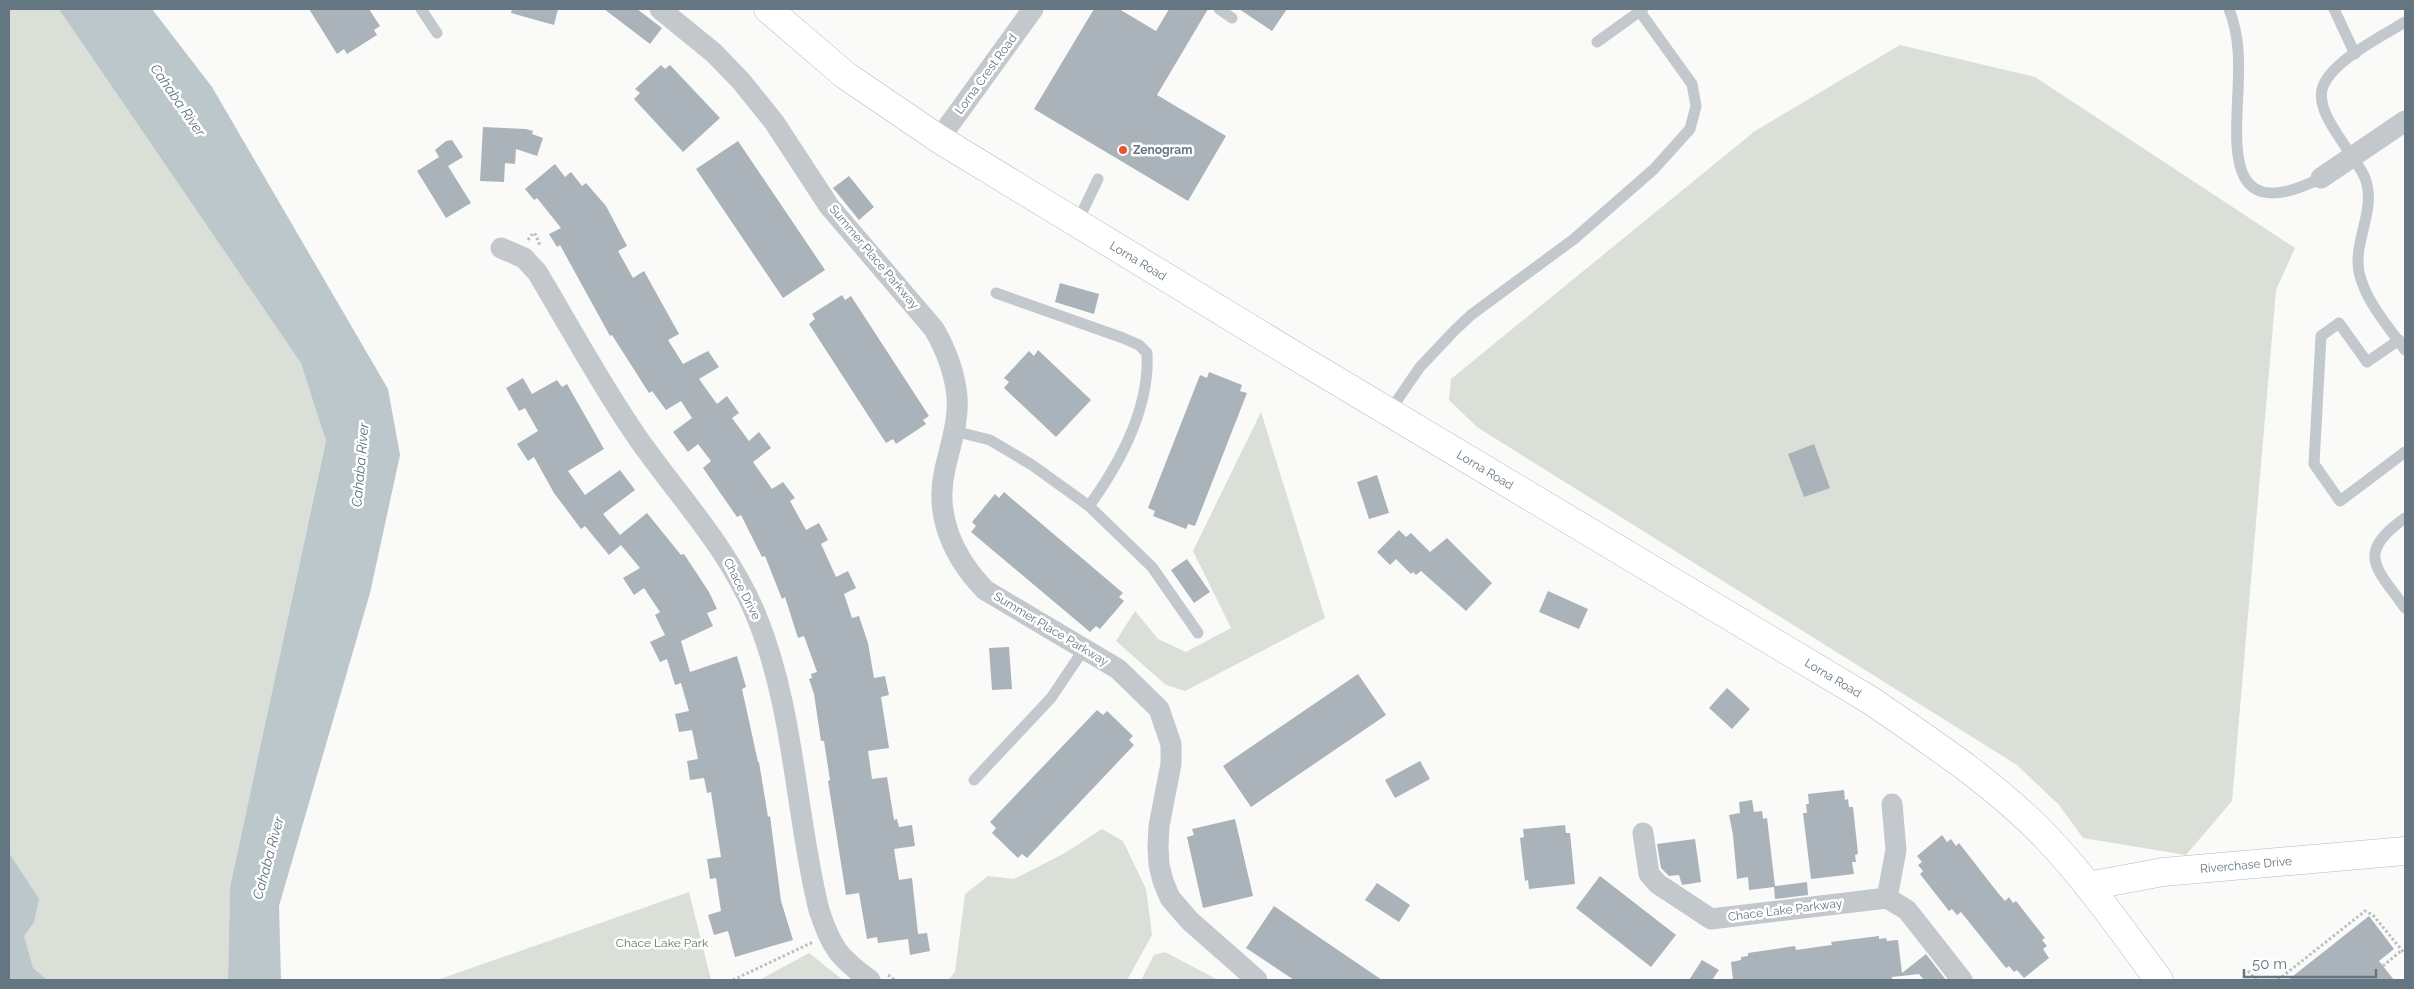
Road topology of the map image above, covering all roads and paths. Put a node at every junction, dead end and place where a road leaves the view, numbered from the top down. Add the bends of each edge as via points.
1 (421, 9) edge
2 (660, 9) edge
3 (768, 9) edge
4 (1033, 9) edge
5 (1219, 9) edge
6 (2229, 9) edge
7 (2334, 9) edge
8 (1640, 10) edge
9 (1232, 18) dead end
10 (2405, 22) edge
11 (436, 33) dead end
12 (1597, 42) dead end
13 (2355, 54) junction
14 (2405, 121) edge
15 (939, 139) junction
16 (2353, 157) junction
17 (2321, 178) joint
18 (1098, 180) dead end
19 (1077, 223) junction
20 (501, 248) dead end
21 (996, 293) dead end
22 (2402, 345) edge
23 (1389, 412) junction
24 (954, 431) junction
25 (2405, 452) edge
26 (1089, 506) junction
27 (2405, 518) edge
28 (2405, 608) edge
29 (1198, 633) dead end
30 (1084, 649) junction
31 (974, 780) dead end
32 (1892, 804) dead end
33 (1643, 833) dead end
34 (2405, 851) edge
35 (2088, 886) junction
36 (1887, 898) junction
37 (818, 939) junction
38 (2404, 952) edge
39 (2383, 966) dead end
40 (2248, 970) dead end
41 (733, 980) edge
42 (870, 980) edge
43 (1257, 980) edge
44 (1962, 980) edge
45 (2159, 980) edge
46 (2256, 980) edge
47 (2278, 980) edge

1 - 11 lane
2 - 24 street, Summer Place Parkway via 714,53 741,81 774,122 829,206 934,329 946,351 953,376 957,398
3 - 15 street, Lorna Road via 845,75
4 - 15 street, Lorna Crest Road
5 - 9 lane
6 - 17 lane via 2239,50 2237,148 2242,171 2253,188 2269,194 2300,189
7 - 13 lane
8 - 12 lane
8 - 23 lane via 1692,84 1696,106 1690,129 1654,169 1574,239 1455,330 1420,368
10 - 13 lane
13 - 16 lane via 2323,84 2322,101 2327,117
14 - 16 street
15 - 19 street, Lorna Road
16 - 17 street
16 - 22 lane via 2369,192 2368,212 2358,254 2359,272 2366,292
18 - 19 lane
19 - 23 street, Lorna Road
20 - 37 street, Chace Drive via 524,258 538,272 636,435 717,540 756,615 782,693 813,886
21 - 26 lane via 1123,338 1139,345 1147,353 1148,366 1138,411 1126,445
22 - 25 lane via 2367,362 2339,323 2321,336 2314,464 2340,501
23 - 35 street, Lorna Road via 1877,706 1979,776 2046,837
24 - 26 lane via 990,440
24 - 30 street, Summer Place Parkway via 942,494 943,513 957,556 985,590
26 - 29 lane via 1152,567
27 - 28 lane via 2380,540 2374,560
30 - 31 lane via 1051,698
30 - 43 street, Summer Place Parkway via 1118,669 1159,709 1166,724 1171,764 1158,847 1159,865 1170,898 1190,921
32 - 36 street via 1896,850
33 - 36 street, Chace Lake Parkway via 1649,874 1658,884 1711,919
34 - 35 street, Riverchase Drive via 2163,872
35 - 45 street, Lorna Road
36 - 44 street via 1907,910
37 - 41 path
37 - 42 street, Chace Drive
38 - 39 path
38 - 47 path via 2373,915 2365,911
40 - 46 path

